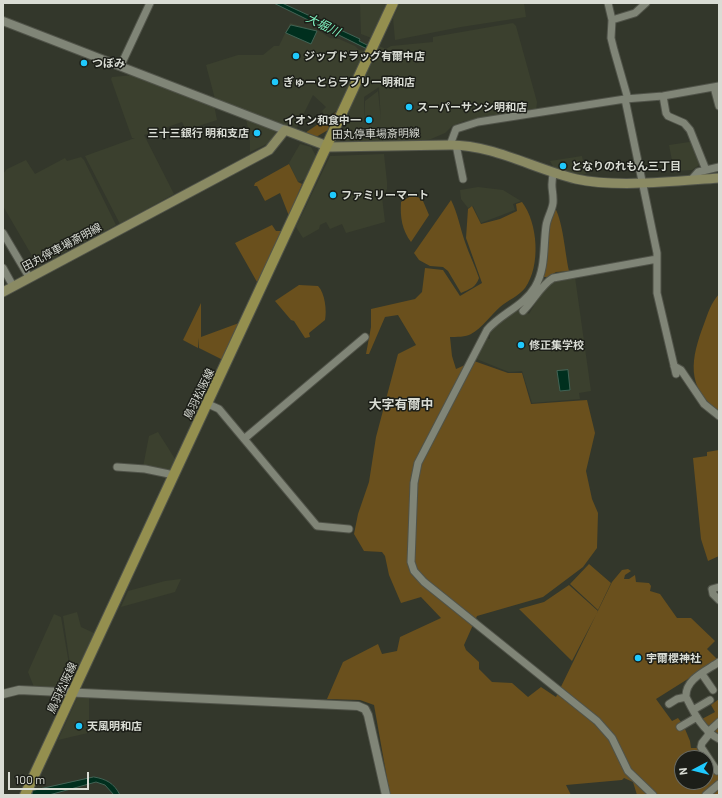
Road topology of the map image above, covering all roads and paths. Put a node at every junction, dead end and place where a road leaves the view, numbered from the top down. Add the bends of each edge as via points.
1 (150, 3) edge
2 (394, 3) edge
3 (608, 3) edge
4 (646, 3) edge
5 (612, 20) junction
6 (3, 21) edge
7 (120, 66) junction
8 (716, 86) edge
9 (663, 96) junction
10 (626, 99) junction
11 (719, 106) edge
12 (285, 130) junction
13 (453, 145) junction
14 (326, 146) junction
15 (719, 167) edge
16 (706, 170) junction
17 (554, 172) junction
18 (719, 178) edge
19 (462, 179) dead end
20 (691, 180) junction
21 (643, 182) junction
22 (3, 233) edge
23 (657, 259) junction
24 (3, 268) edge
25 (29, 277) junction
26 (13, 286) junction
27 (3, 292) edge
28 (523, 311) dead end
29 (365, 337) dead end
30 (208, 404) junction
31 (719, 416) edge
32 (244, 439) junction
33 (117, 467) dead end
34 (174, 475) junction
35 (349, 529) dead end
36 (719, 587) edge
37 (719, 600) edge
38 (719, 662) edge
39 (702, 674) junction
40 (713, 690) dead end
41 (74, 692) junction
42 (3, 694) edge
43 (686, 697) junction
44 (710, 700) dead end
45 (669, 704) dead end
46 (693, 710) junction
47 (697, 717) junction
48 (719, 722) edge
49 (680, 727) dead end
50 (709, 732) junction
51 (719, 738) edge
52 (717, 771) dead end
53 (719, 784) edge
54 (25, 795) edge
55 (386, 795) edge
56 (653, 795) edge
57 (706, 795) edge

1 - 7 street
2 - 14 main road, 鳥羽松阪線
3 - 5 street
4 - 5 street via 635,13
5 - 10 street via 612,44
6 - 7 street
7 - 12 street
8 - 9 street
8 - 11 street
9 - 10 street
9 - 16 street via 668,116 684,123 690,130
10 - 13 street via 474,123 456,129
10 - 21 street
12 - 14 main road, 田丸停車場斎明線
12 - 25 main road, 田丸停車場斎明線 via 269,150
13 - 14 main road, 田丸停車場斎明線
13 - 17 main road, 田丸停車場斎明線 via 488,150
13 - 19 street
14 - 30 main road, 鳥羽松阪線
15 - 16 street
16 - 20 street via 695,174
17 - 21 main road, 田丸停車場斎明線 via 593,181
17 - 56 street via 550,183 553,203 546,225 543,264 536,286 487,330 421,455 414,483 411,562 414,571 424,582 597,721 612,738 628,771
18 - 20 main road, 田丸停車場斎明線
20 - 21 main road, 田丸停車場斎明線
21 - 23 street
22 - 25 street
23 - 28 street via 553,278 544,284 535,299
23 - 31 street via 657,293 675,370 681,370 704,404
24 - 26 street
25 - 26 main road, 田丸停車場斎明線
26 - 27 main road, 田丸停車場斎明線
29 - 32 street
30 - 32 street via 219,409
30 - 34 main road, 鳥羽松阪線
32 - 35 street via 317,526
33 - 34 street
34 - 41 main road, 鳥羽松阪線
36 - 37 street via 712,589
38 - 39 street
39 - 40 street
39 - 43 street via 688,684
41 - 42 street via 19,690
41 - 54 main road, 鳥羽松阪線
41 - 55 street via 361,707 368,715
43 - 45 street
43 - 46 street
44 - 46 street
46 - 47 street
47 - 49 street
47 - 50 street
48 - 50 street
50 - 51 street
50 - 52 street via 701,747
53 - 57 street

